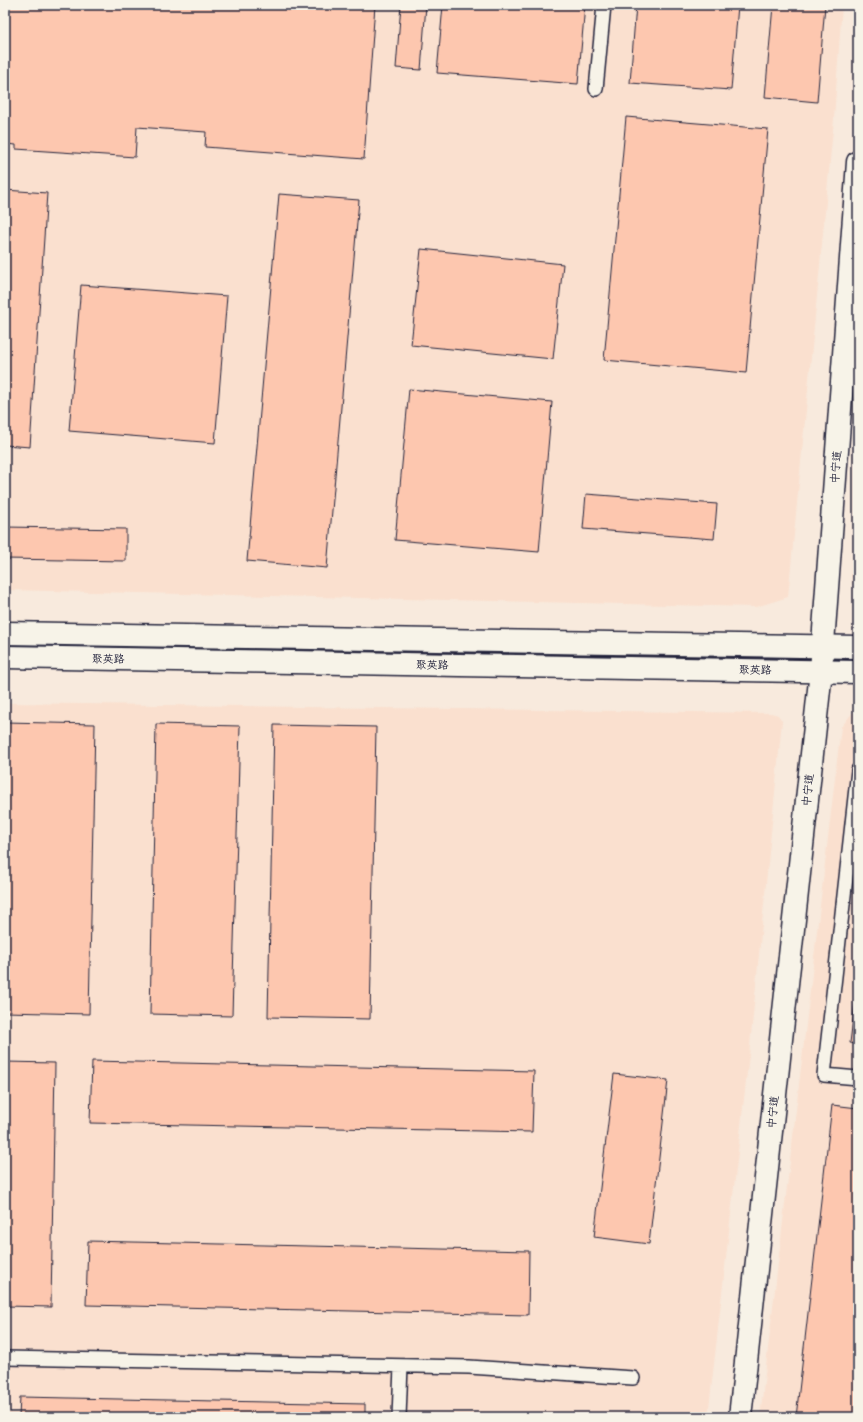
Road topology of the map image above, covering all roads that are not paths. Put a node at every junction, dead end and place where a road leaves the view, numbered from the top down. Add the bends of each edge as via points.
1 (604, 5) edge
2 (596, 89) dead end
3 (858, 162) edge
4 (5, 633) edge
5 (822, 647) junction
6 (858, 648) edge
7 (5, 657) edge
8 (821, 671) junction
9 (858, 672) edge
10 (858, 770) edge
11 (858, 1078) edge
12 (5, 1358) edge
13 (400, 1366) junction
14 (633, 1378) dead end
15 (400, 1417) edge
16 (740, 1417) edge

1 - 2 lane
3 - 5 main road, 中宁道
4 - 5 main road
5 - 6 main road
5 - 8 main road, 中宁道
7 - 8 main road, 聚英路
8 - 9 main road, 聚英路
8 - 16 main road, 中宁道
10 - 11 lane via 824,1075
12 - 13 lane
13 - 14 lane via 469,1367
13 - 15 lane

